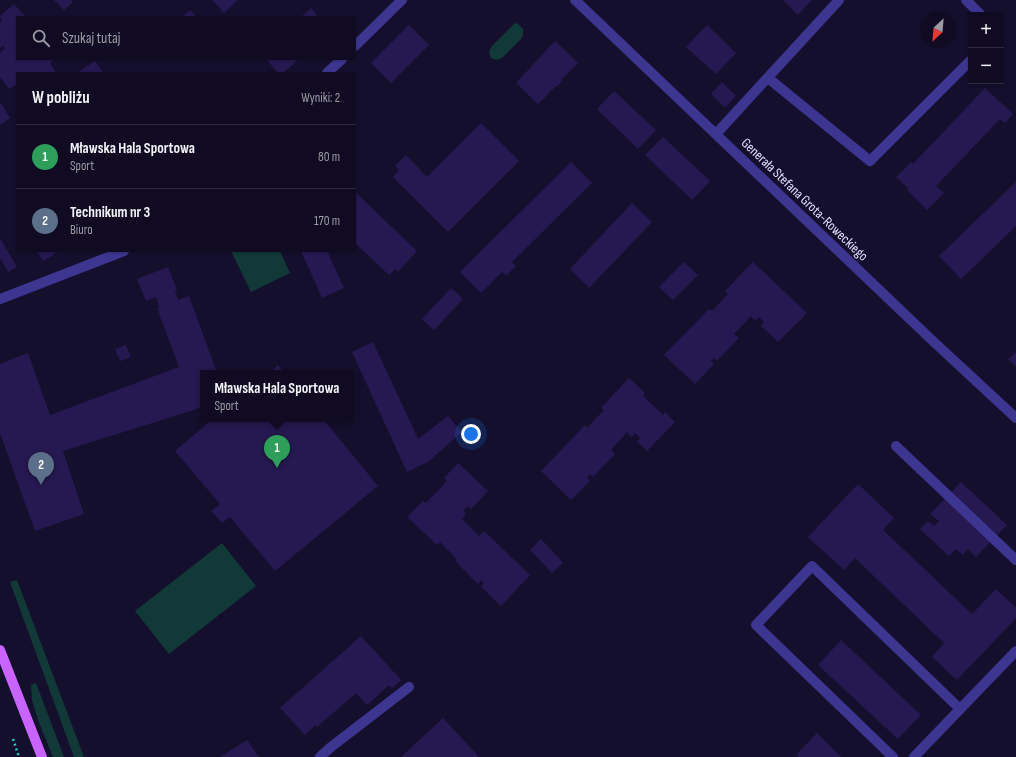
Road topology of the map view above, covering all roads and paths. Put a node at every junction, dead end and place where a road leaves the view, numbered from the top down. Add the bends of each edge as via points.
1 (402, 0) edge
2 (575, 0) edge
3 (839, 0) edge
4 (966, 0) edge
5 (978, 12) edge
6 (356, 45) edge
7 (341, 60) edge
8 (968, 63) edge
9 (328, 72) edge
10 (768, 78) junction
11 (716, 134) junction
12 (121, 252) edge
13 (0, 299) edge
14 (1016, 418) edge
15 (896, 446) dead end
16 (1016, 560) edge
17 (0, 650) edge
18 (1016, 651) edge
19 (409, 687) dead end
20 (960, 709) junction
21 (12, 739) dead end
22 (19, 757) edge
23 (42, 757) edge
24 (320, 757) edge
25 (893, 757) edge
26 (914, 757) edge

1 - 6 street
2 - 11 street, Generała Stefana Grota-Roweckiego
3 - 10 street
4 - 5 street
7 - 9 street
8 - 10 street via 870,160
10 - 11 street
11 - 14 street, Generała Stefana Grota-Roweckiego
12 - 13 street
15 - 16 street
17 - 23 main road
18 - 20 street
19 - 24 street
20 - 25 street via 812,566 756,625
20 - 26 street
21 - 22 path

